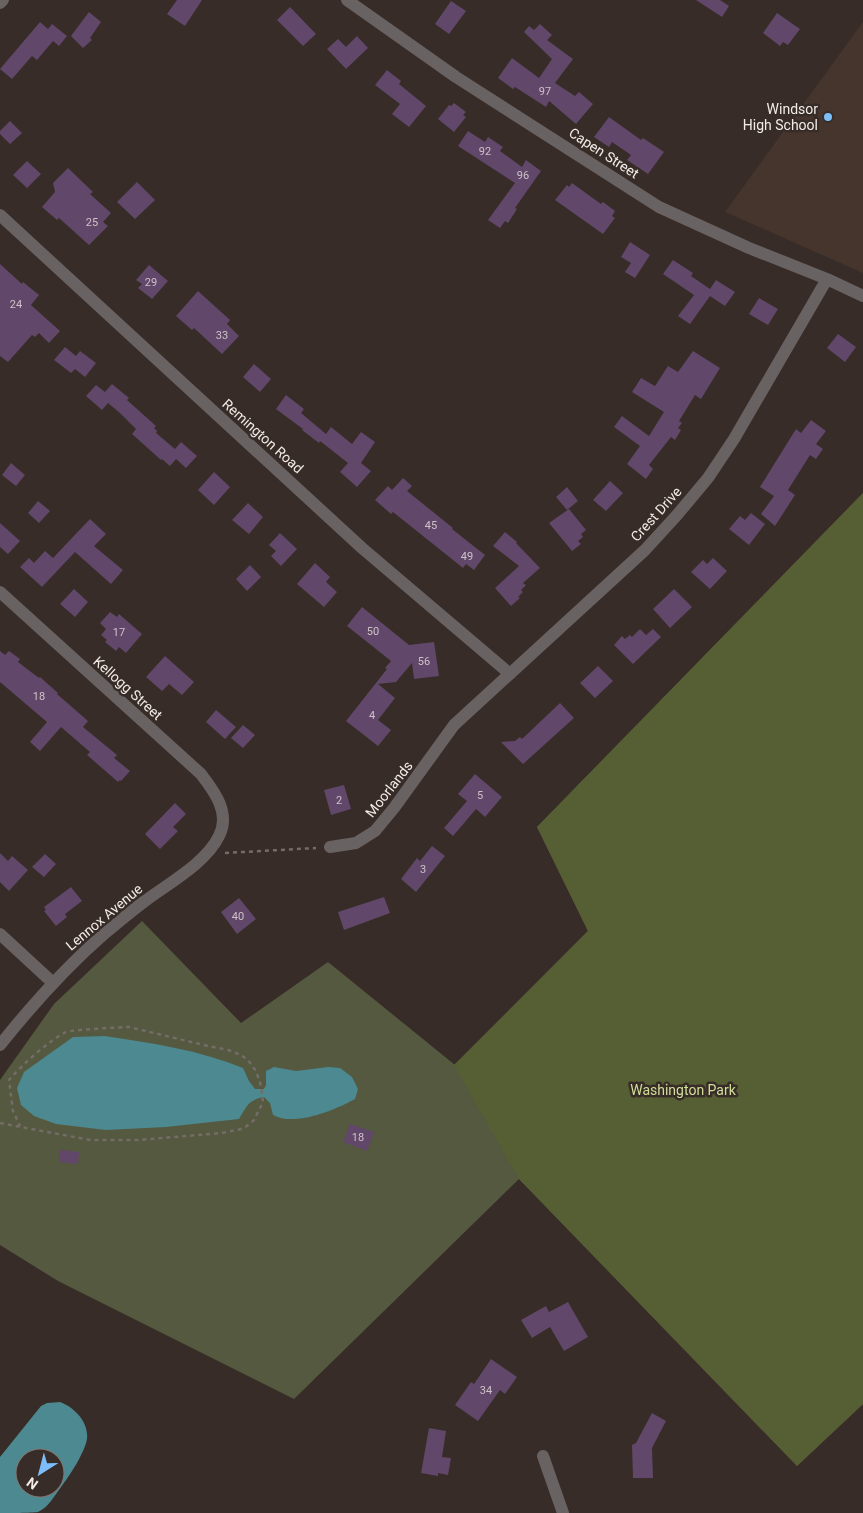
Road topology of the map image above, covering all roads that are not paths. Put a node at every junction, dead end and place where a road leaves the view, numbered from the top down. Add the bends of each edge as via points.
1 (3, 0) edge
2 (347, 0) edge
3 (0, 3) edge
4 (0, 215) edge
5 (827, 279) junction
6 (863, 296) edge
7 (0, 592) edge
8 (510, 674) junction
9 (454, 725) joint
10 (223, 815) joint
11 (330, 847) road end
12 (0, 934) edge
13 (52, 982) junction
14 (0, 1045) edge
15 (543, 1456) dead end
16 (563, 1513) edge

1 - 3 street
2 - 5 street, Capen Street via 456,77 660,206 749,248
4 - 8 street, Remington Road via 362,548
5 - 6 street, Capen Street
5 - 8 street, Crest Drive via 708,478 645,550
7 - 10 street, Kellogg Street via 201,774 216,794
8 - 9 street, Crest Drive
9 - 11 street, Moorlands via 375,831 356,843
10 - 13 street, Lennox Avenue via 220,834 210,851 144,901
12 - 13 street
13 - 14 street, Lennox Avenue
15 - 16 street

